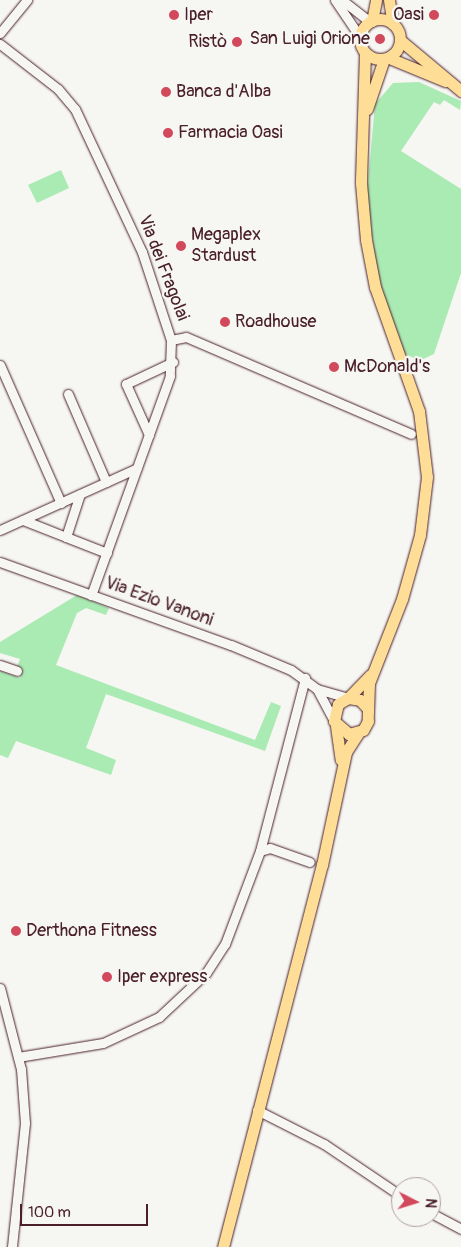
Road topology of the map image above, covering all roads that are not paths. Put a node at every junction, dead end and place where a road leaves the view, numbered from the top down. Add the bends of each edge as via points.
1 (27, 0) edge
2 (335, 0) edge
3 (342, 0) edge
4 (376, 0) edge
5 (390, 0) edge
6 (371, 22) junction
7 (393, 24) junction
8 (0, 33) edge
9 (360, 37) junction
10 (400, 40) junction
11 (0, 44) edge
12 (365, 53) junction
13 (386, 59) junction
14 (459, 86) edge
15 (364, 120) junction
16 (171, 340) junction
17 (174, 362) junction
18 (0, 365) edge
19 (68, 394) dead end
20 (411, 434) dead end
21 (149, 435) junction
22 (137, 468) junction
23 (106, 482) junction
24 (80, 494) junction
25 (60, 503) junction
26 (23, 520) junction
27 (0, 530) edge
28 (66, 537) junction
29 (107, 553) junction
30 (0, 562) edge
31 (92, 595) junction
32 (0, 665) edge
33 (17, 671) dead end
34 (373, 671) junction
35 (305, 678) junction
36 (317, 689) junction
37 (348, 698) junction
38 (368, 709) junction
39 (335, 723) junction
40 (359, 732) junction
41 (341, 774) junction
42 (260, 851) junction
43 (310, 862) dead end
44 (0, 988) edge
45 (18, 1057) junction
46 (256, 1110) junction
47 (391, 1189) edge
48 (441, 1218) edge
49 (461, 1229) edge
50 (12, 1247) edge
51 (223, 1247) edge

1 - 8 street
2 - 9 street
3 - 6 street
4 - 6 main road
5 - 7 main road
6 - 7 main road
6 - 9 main road
7 - 10 main road
9 - 12 main road
10 - 13 main road
10 - 14 main road
11 - 16 street, Via dei Fragolai via 58,89 75,109 142,252
12 - 13 main road
12 - 15 main road
13 - 14 main road
13 - 15 main road
15 - 34 main road via 361,183 366,240 375,287 419,411 427,477 422,525 402,598
16 - 17 street, Via dei Fragolai
16 - 20 street via 186,337
17 - 21 street, Via dei Fragolai
17 - 21 street via 126,384
18 - 25 street
19 - 23 street
21 - 22 street, Via dei Fragolai
22 - 23 street
22 - 29 street, Via dei Fragolai
23 - 24 street
24 - 25 street
24 - 28 street
25 - 26 street
26 - 27 street
26 - 28 street
28 - 29 street
29 - 31 street, Via dei Fragolai
30 - 31 street, Via Ezio Vanoni
31 - 35 street, Via Ezio Vanoni
32 - 33 street
34 - 37 main road
34 - 38 main road
35 - 36 street, Via Ezio Vanoni
35 - 42 street
36 - 37 street
36 - 39 street
37 - 38 main road via 360,700
37 - 39 main road via 338,704
38 - 40 main road via 368,721
39 - 40 main road via 349,734
39 - 41 main road
40 - 41 main road via 346,752
41 - 46 main road via 322,865
42 - 43 street via 270,848
42 - 45 street via 225,944 206,973 159,1017 104,1043
44 - 45 street
45 - 50 street via 25,1123
46 - 47 street via 324,1144
46 - 51 main road
48 - 49 street

